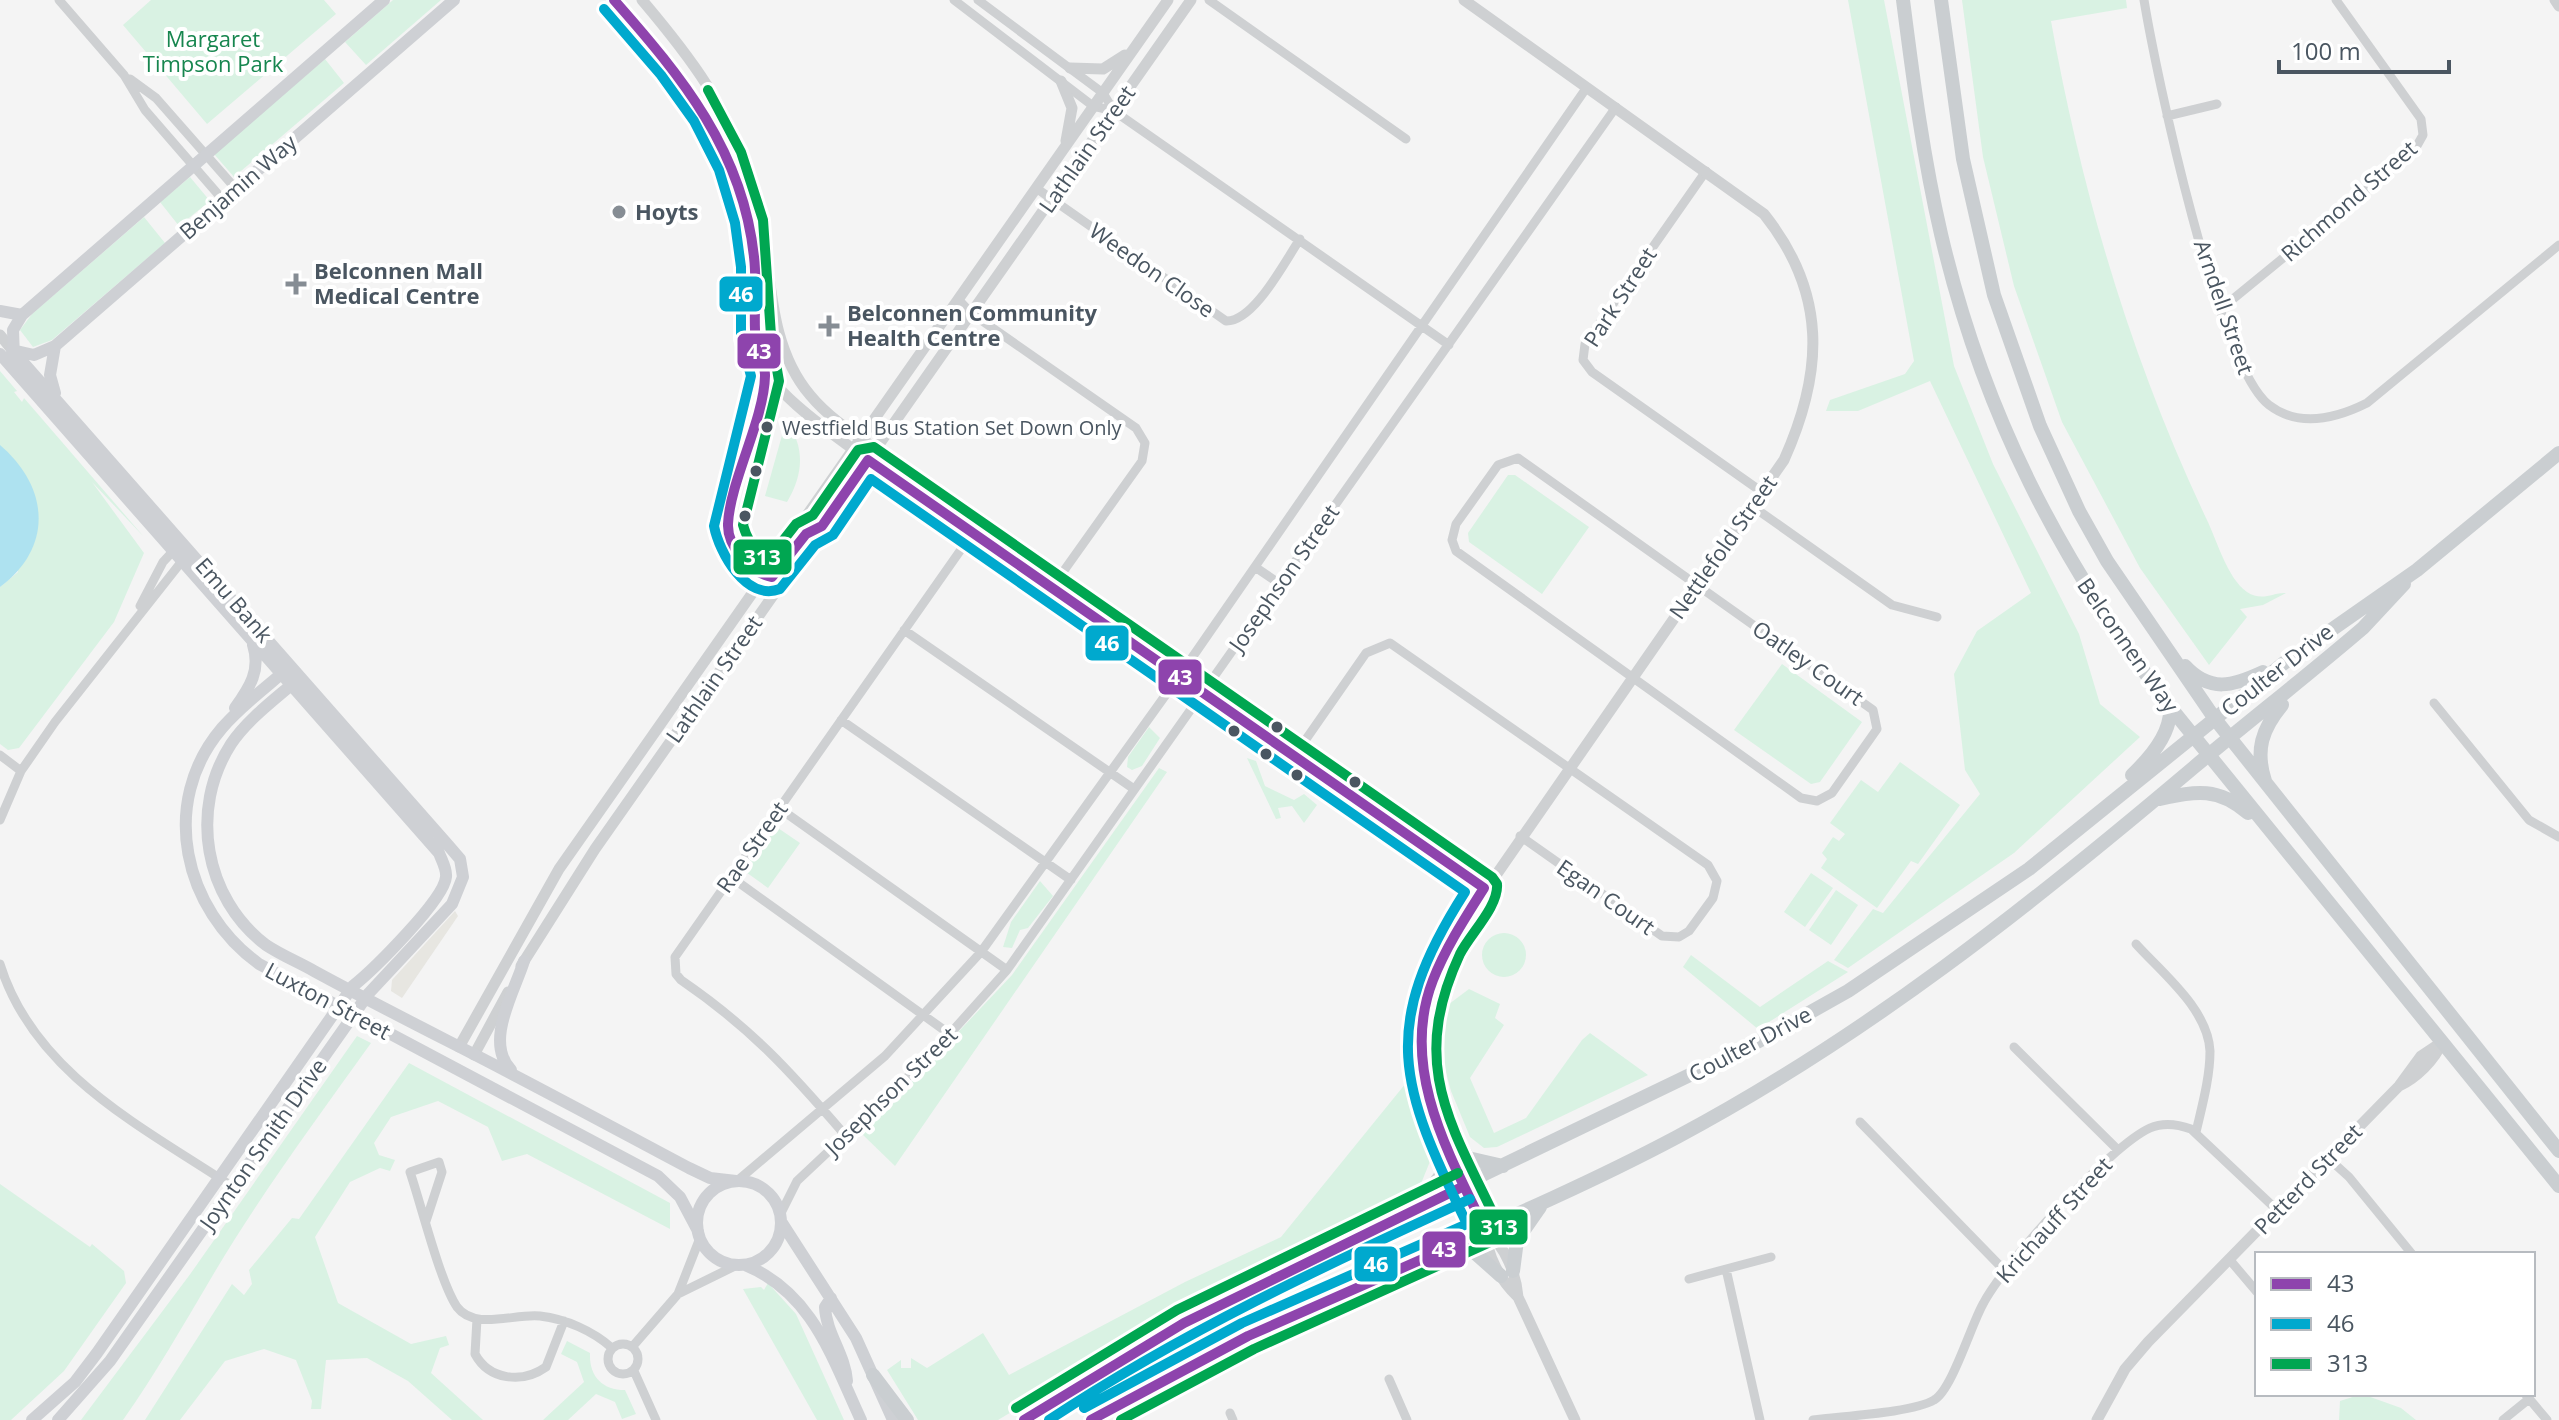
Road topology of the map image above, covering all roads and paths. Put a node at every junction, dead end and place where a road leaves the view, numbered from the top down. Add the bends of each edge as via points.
1 (59, 0) edge
2 (384, 0) edge
3 (454, 0) edge
4 (614, 0) edge
5 (642, 0) edge
6 (954, 0) edge
7 (978, 0) edge
8 (1168, 0) edge
9 (1191, 0) edge
10 (1209, 0) edge
11 (1464, 0) edge
12 (1903, 0) edge
13 (1941, 0) edge
14 (2144, 0) edge
15 (2336, 0) edge
16 (2555, 0) edge
17 (2559, 6) edge
18 (1131, 51) junction
19 (1070, 68) junction
20 (124, 75) junction
21 (1061, 81) junction
22 (1587, 87) junction
23 (1103, 93) junction
24 (2217, 104) dead end
25 (1093, 106) junction
26 (1616, 107) junction
27 (1114, 111) junction
28 (2167, 116) junction
29 (1406, 139) dead end
30 (1065, 146) junction
31 (206, 155) junction
32 (193, 166) junction
33 (1706, 171) junction
34 (1036, 188) junction
35 (236, 189) junction
36 (1051, 199) junction
37 (223, 200) junction
38 (1300, 239) junction
39 (2559, 245) edge
40 (958, 299) junction
41 (2222, 308) junction
42 (0, 311) edge
43 (971, 313) junction
44 (22, 315) junction
45 (1421, 325) junction
46 (0, 335) edge
47 (1449, 345) junction
48 (55, 346) junction
49 (4, 351) edge
50 (57, 397) junction
51 (860, 438) junction
52 (853, 449) junction
53 (876, 449) junction
54 (2559, 453) edge
55 (868, 460) junction
56 (1762, 492) junction
57 (1752, 506) junction
58 (944, 510) junction
59 (974, 531) junction
60 (183, 550) junction
61 (1255, 567) junction
62 (2417, 570) junction
63 (1280, 584) junction
64 (1697, 584) junction
65 (1053, 586) junction
66 (2141, 613) junction
67 (1937, 617) dead end
68 (904, 630) junction
69 (252, 639) junction
70 (2284, 663) junction
71 (287, 669) junction
72 (1180, 675) junction
73 (1631, 677) junction
74 (296, 681) junction
75 (2299, 682) junction
76 (1204, 692) junction
77 (2434, 703) dead end
78 (2170, 707) junction
79 (2215, 719) junction
80 (841, 720) junction
81 (222, 727) junction
82 (2193, 736) junction
83 (2230, 739) junction
84 (0, 755) edge
85 (1295, 755) junction
86 (2209, 755) junction
87 (1569, 767) junction
88 (21, 771) junction
89 (1110, 772) junction
90 (2267, 788) junction
91 (1134, 789) junction
92 (2156, 800) junction
93 (779, 808) junction
94 (0, 820) edge
95 (1520, 836) junction
96 (2276, 837) junction
97 (2559, 837) edge
98 (1045, 862) junction
99 (462, 869) joint
100 (2029, 869) junction
101 (731, 877) junction
102 (1071, 880) junction
103 (1484, 888) junction
104 (440, 894) joint
105 (2136, 944) dead end
106 (981, 952) junction
107 (524, 961) junction
108 (0, 964) edge
109 (1007, 970) junction
110 (2437, 1000) junction
111 (925, 1016) junction
112 (951, 1035) junction
113 (2442, 1042) junction
114 (459, 1047) junction
115 (2014, 1047) dead end
116 (474, 1055) junction
117 (2481, 1055) junction
118 (449, 1065) junction
119 (464, 1073) junction
120 (547, 1093) junction
121 (823, 1109) junction
122 (1433, 1119) junction
123 (1860, 1122) dead end
124 (2196, 1132) junction
125 (845, 1135) junction
126 (2118, 1150) junction
127 (2559, 1151) edge
128 (2328, 1158) junction
129 (1504, 1166) junction
130 (220, 1179) junction
131 (736, 1181) junction
132 (1464, 1186) junction
133 (2559, 1186) edge
134 (233, 1187) junction
135 (1546, 1201) junction
136 (1415, 1209) junction
137 (2277, 1210) junction
138 (781, 1218) junction
139 (426, 1221) junction
140 (1486, 1231) junction
141 (699, 1234) junction
142 (1453, 1245) junction
143 (2410, 1252) edge
144 (1771, 1257) dead end
145 (2229, 1259) junction
146 (741, 1265) junction
147 (1726, 1269) junction
148 (2004, 1270) junction
149 (1507, 1274) junction
150 (1689, 1279) dead end
151 (2255, 1290) edge
152 (678, 1294) junction
153 (831, 1298) junction
154 (477, 1319) junction
155 (564, 1321) junction
156 (633, 1346) junction
157 (612, 1348) junction
158 (634, 1371) junction
159 (873, 1375) junction
160 (1389, 1379) dead end
161 (847, 1390) junction
162 (2528, 1396) edge
163 (32, 1420) edge
164 (58, 1420) edge
165 (655, 1420) edge
166 (861, 1420) edge
167 (893, 1420) edge
168 (907, 1420) edge
169 (1024, 1420) edge
170 (1091, 1420) edge
171 (1407, 1420) edge
172 (1575, 1420) edge
173 (1760, 1420) edge
174 (1813, 1420) edge
175 (2097, 1420) edge
176 (2503, 1420) edge
177 (2547, 1420) edge

1 - 20 street
2 - 31 main road, Benjamin Way
3 - 35 main road, Benjamin Way
4 - 52 street via 696,97 723,145 750,228 763,371
5 - 51 street via 710,85 736,136 756,198 770,294 788,362 811,397
6 - 21 street
7 - 19 street
8 - 18 street, Lathlain Street
9 - 27 street, Lathlain Street
10 - 29 street
11 - 22 street, Nettlefold Street
12 - 78 main road, Belconnen Way via 1941,235 1989,389 2026,479 2080,579
13 - 66 main road, Belconnen Way via 1971,204 2003,323 2058,468
14 - 28 street, Arndell Street
15 - 41 street, Richmond Street via 2421,119 2423,135 2414,151
16 - 17 street
18 - 19 street via 1103,69
18 - 23 street, Lathlain Street
19 - 23 street
20 - 31 street via 156,98
20 - 32 street via 145,110
21 - 25 street
21 - 30 street via 1072,108
22 - 26 street, Nettlefold Street
22 - 45 street, Josephson Street
23 - 25 street, Lathlain Street
23 - 27 street
24 - 28 street
25 - 27 street
25 - 30 street, Lathlain Street
26 - 33 street, Nettlefold Street
26 - 47 street, Josephson Street
27 - 36 street, Lathlain Street
27 - 38 street
28 - 41 street, Arndell Street
30 - 34 street, Lathlain Street
31 - 32 main road, Benjamin Way
31 - 35 street
32 - 37 street
32 - 44 main road, Benjamin Way
33 - 56 street, Nettlefold Street via 1754,204 1783,238 1811,308 1814,356 1806,405 1784,460
33 - 56 street, Park Street via 1585,344 1583,360 1592,372
34 - 36 street, Weedon Close
34 - 40 street, Lathlain Street
35 - 37 main road, Benjamin Way
36 - 38 street, Weedon Close via 1226,321 1251,311
36 - 43 street, Lathlain Street
37 - 48 main road, Benjamin Way
38 - 45 street
39 - 41 street, Arndell Street via 2367,403 2327,418 2288,415 2258,395
40 - 43 street
40 - 51 street, Lathlain Street
42 - 44 main road
43 - 53 street, Lathlain Street
43 - 65 street via 1136,428 1145,443 1142,461
44 - 49 main road
45 - 47 street
45 - 61 street, Josephson Street
46 - 49 street, Emu Bank
47 - 63 street, Josephson Street
48 - 49 main road via 34,355
48 - 50 main road via 50,375
49 - 50 main road, Emu Bank
49 - 60 main road, Emu Bank via 15,371
50 - 60 main road, Emu Bank
51 - 52 street, Lathlain Street
51 - 53 street
52 - 55 street
52 - 114 street, Lathlain Street via 559,869
53 - 55 street, Lathlain Street
53 - 58 street via 940,497
54 - 62 main road, Coulter Drive
55 - 58 street
55 - 107 street, Lathlain Street via 581,869
56 - 57 street, Nettlefold Street
57 - 64 street, Nettlefold Street
57 - 67 street via 1892,605
58 - 59 street
59 - 65 street
59 - 68 street, Rae Street
60 - 69 main road, Emu Bank
60 - 71 main road, Emu Bank
60 - 88 street
61 - 63 street
61 - 72 street, Josephson Street
62 - 70 main road, Coulter Drive
62 - 75 main road, Coulter Drive via 2363,628
63 - 76 street, Josephson Street
64 - 73 street, Nettlefold Street
64 - 73 street, Oatley Court via 1518,458 1498,465 1456,524 1456,551
64 - 73 street, Oatley Court via 1868,704 1878,719 1873,736 1832,793 1812,801
65 - 72 street
66 - 70 main road via 2188,669 2208,683 2235,685
66 - 79 main road, Belconnen Way
68 - 80 street, Rae Street
68 - 89 street
69 - 71 main road, Emu Bank
69 - 81 main road via 258,658 253,680
70 - 79 main road, Coulter Drive
71 - 74 main road, Emu Bank
71 - 81 main road, Luxton Street
72 - 76 street
72 - 89 street, Josephson Street
73 - 87 street, Nettlefold Street
74 - 99 main road, Emu Bank via 448,845
74 - 104 main road, Emu Bank via 439,853 446,877
74 - 114 main road, Luxton Street via 244,728 219,766 208,803 208,845 219,884 241,921 268,946
75 - 83 main road, Coulter Drive
75 - 90 main road via 2263,732 2261,761
76 - 85 street
76 - 91 street, Josephson Street
77 - 97 street via 2529,820
78 - 82 main road, Belconnen Way
78 - 100 main road via 2169,724 2145,763 2056,838
79 - 82 main road, Coulter Drive
79 - 83 main road, Belconnen Way
80 - 93 street, Rae Street
80 - 98 street
81 - 118 main road, Luxton Street via 197,770 186,811 186,848 195,886 214,921 241,952
82 - 86 main road, Belconnen Way
82 - 100 main road, Coulter Drive
83 - 86 main road, Coulter Drive
83 - 90 main road, Belconnen Way
84 - 88 street
85 - 87 street, Egan Court via 1366,653 1390,643
85 - 103 street
86 - 92 main road, Coulter Drive
86 - 96 main road, Belconnen Way
87 - 95 street, Nettlefold Street
87 - 95 street, Egan Court via 1708,865 1717,881 1713,898 1689,931 1679,937 1662,936
88 - 94 street
89 - 91 street
89 - 98 street, Josephson Street
90 - 110 main road, Belconnen Way
91 - 102 street, Josephson Street
92 - 96 main road via 2216,792
92 - 135 main road, Coulter Drive via 1970,950 1799,1066 1677,1137
93 - 101 street, Rae Street
93 - 106 street
95 - 103 street, Nettlefold Street
96 - 113 main road, Belconnen Way
98 - 102 street
98 - 106 street, Josephson Street
99 - 134 main road, Joynton Smith Drive via 463,884 452,904 369,993
100 - 129 main road, Coulter Drive via 1848,991 1770,1036
101 - 111 street
101 - 121 street, Rae Street via 675,957 676,974 762,1042
102 - 109 street, Josephson Street
103 - 122 street, Nettlefold Street via 1442,953 1425,999 1420,1066
104 - 130 main road, Joynton Smith Drive via 353,986
105 - 124 street via 2190,1004 2207,1034 2208,1071
106 - 109 street
106 - 111 street, Josephson Street
107 - 116 street, Lathlain Street
107 - 120 main road via 501,1028 500,1049 503,1062 515,1074
108 - 130 street via 24,1018 66,1071
109 - 112 street, Josephson Street
110 - 113 main road via 2445,1030
110 - 117 main road, Belconnen Way
111 - 112 street
111 - 121 street, Josephson Street
112 - 125 street, Josephson Street
113 - 117 main road via 2457,1041
113 - 128 street, Petterd Street via 2421,1056
113 - 133 main road, Belconnen Way
114 - 116 main road, Luxton Street
114 - 118 main road
115 - 126 street
116 - 119 main road
116 - 120 main road, Luxton Street
117 - 127 main road, Belconnen Way
118 - 119 main road, Luxton Street
119 - 141 main road, Luxton Street via 658,1176 680,1197
120 - 131 main road, Luxton Street via 710,1178
121 - 125 street, Rae Street
121 - 131 street, Josephson Street
122 - 129 main road via 1449,1126 1468,1158
122 - 132 street, Nettlefold Street
122 - 136 main road via 1446,1169
123 - 148 street
124 - 126 street, Krichauff Street via 2179,1125 2158,1126
124 - 137 street
125 - 138 street, Josephson Street via 790,1190
126 - 148 street, Krichauff Street
128 - 137 street, Petterd Street
128 - 143 street
129 - 132 main road, Coulter Drive
130 - 134 street
130 - 163 main road, Joynton Smith Drive via 83,1372
131 - 138 main road via 765,1190
131 - 141 main road via 719,1186 706,1198 698,1213
132 - 136 main road, Coulter Drive
132 - 140 street, Nettlefold Street
134 - 164 main road, Joynton Smith Drive via 110,1361
135 - 140 main road, Coulter Drive
135 - 149 main road via 1517,1240
136 - 169 main road, Coulter Drive via 1175,1326
137 - 145 street, Petterd Street
138 - 146 main road via 772,1250
138 - 153 main road via 789,1239
139 - 139 street via 410,1172 439,1162 442,1172
139 - 154 street via 452,1297 461,1311
140 - 142 main road, Coulter Drive
140 - 149 street, Nettlefold Street via 1497,1239
141 - 146 main road via 714,1257
141 - 152 street
142 - 149 main road
142 - 170 main road, Coulter Drive via 1248,1336
144 - 147 street
145 - 151 street
145 - 175 street, Petterd Street via 2125,1369
146 - 152 street
146 - 161 main road via 783,1284 812,1319
147 - 150 street
147 - 173 street
148 - 174 street, Krichauff Street via 1968,1333 1946,1387 1933,1401
149 - 172 street, Nettlefold Street
152 - 156 street
153 - 159 main road
153 - 161 main road via 826,1321 845,1365
154 - 155 street via 517,1315
154 - 155 street via 475,1354 490,1373 508,1377 532,1375 546,1367
155 - 157 street
156 - 157 street via 622,1343
156 - 158 street via 639,1358
157 - 158 street via 610,1368 621,1375
158 - 165 street
159 - 167 main road
159 - 168 main road
160 - 171 street
161 - 166 main road
162 - 176 street
162 - 177 street

